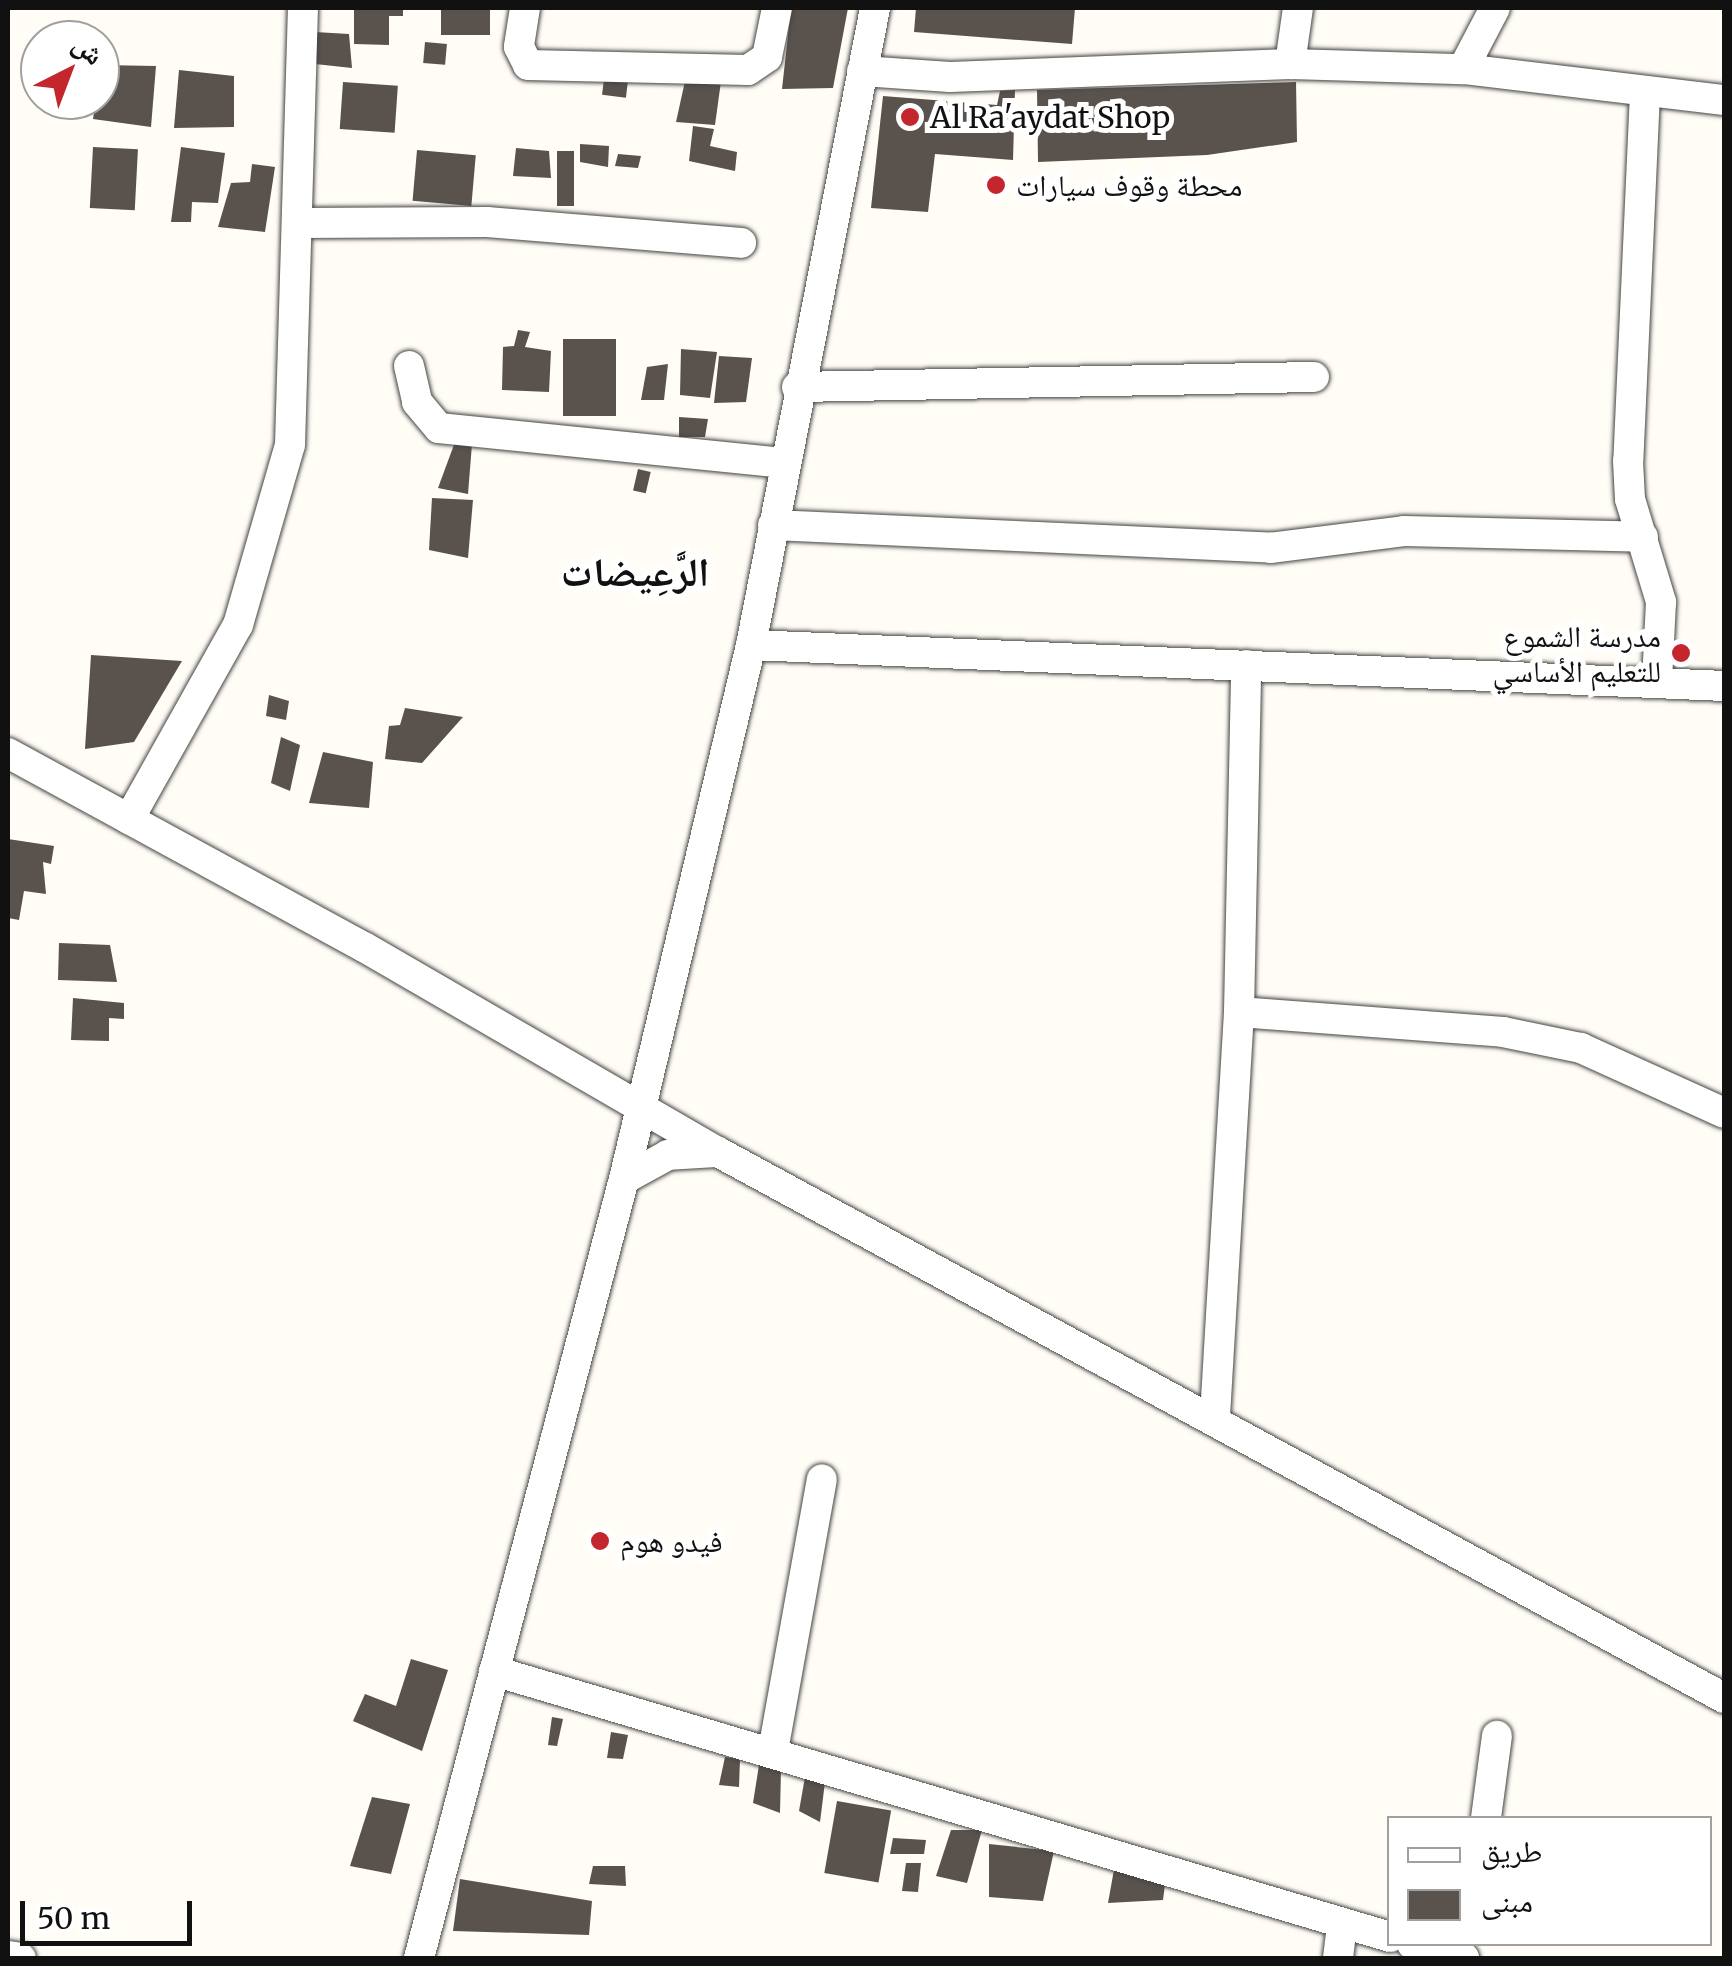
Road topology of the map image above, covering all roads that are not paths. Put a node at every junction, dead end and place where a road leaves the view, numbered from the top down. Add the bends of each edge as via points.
1 (304, 8) edge
2 (524, 8) edge
3 (777, 8) edge
4 (875, 8) edge
5 (1298, 8) edge
6 (1495, 8) edge
7 (1290, 64) junction
8 (1463, 69) junction
9 (862, 70) junction
10 (1645, 93) junction
11 (1724, 100) edge
12 (300, 223) junction
13 (741, 242) dead end
14 (409, 366) dead end
15 (1314, 377) dead end
16 (798, 387) junction
17 (785, 462) junction
18 (773, 525) junction
19 (1642, 537) junction
20 (751, 645) junction
21 (1246, 665) junction
22 (1657, 682) junction
23 (1724, 686) edge
24 (8, 752) edge
25 (129, 819) junction
26 (1238, 1012) junction
27 (640, 1102) junction
28 (1724, 1113) edge
29 (718, 1152) junction
30 (624, 1179) junction
31 (1215, 1416) junction
32 (822, 1479) dead end
33 (494, 1671) junction
34 (1724, 1698) edge
35 (1497, 1736) dead end
36 (773, 1752) junction
37 (1486, 1816) edge
38 (1342, 1924) junction
39 (1387, 1936) edge
40 (1420, 1946) edge
41 (8, 1956) edge
42 (21, 1958) edge
43 (420, 1958) edge
44 (1338, 1958) edge
45 (1466, 1958) edge

1 - 12 street
2 - 3 street via 519,47 528,64 748,70 767,56
4 - 9 street
5 - 7 street
6 - 8 street
7 - 8 street
7 - 9 street via 950,78
8 - 10 street
9 - 16 street
10 - 11 street
10 - 19 street via 1628,380 1630,499
12 - 13 street via 487,222
12 - 25 street via 290,445 238,625
14 - 17 street via 416,402 439,428
15 - 16 street
16 - 17 street
17 - 18 street
18 - 19 street via 1270,548 1404,531
18 - 20 street
19 - 22 street via 1661,602
20 - 21 street
20 - 27 street
21 - 22 street
21 - 26 street
22 - 23 street
24 - 25 street
25 - 27 street
26 - 28 street via 1503,1032 1581,1048
26 - 31 street
27 - 29 street
27 - 30 street
29 - 30 street via 668,1154
29 - 31 street
30 - 33 street
31 - 34 street
32 - 36 street
33 - 36 street
33 - 43 street
35 - 37 street
36 - 38 street
38 - 39 street
38 - 44 street
40 - 45 street
41 - 42 street

